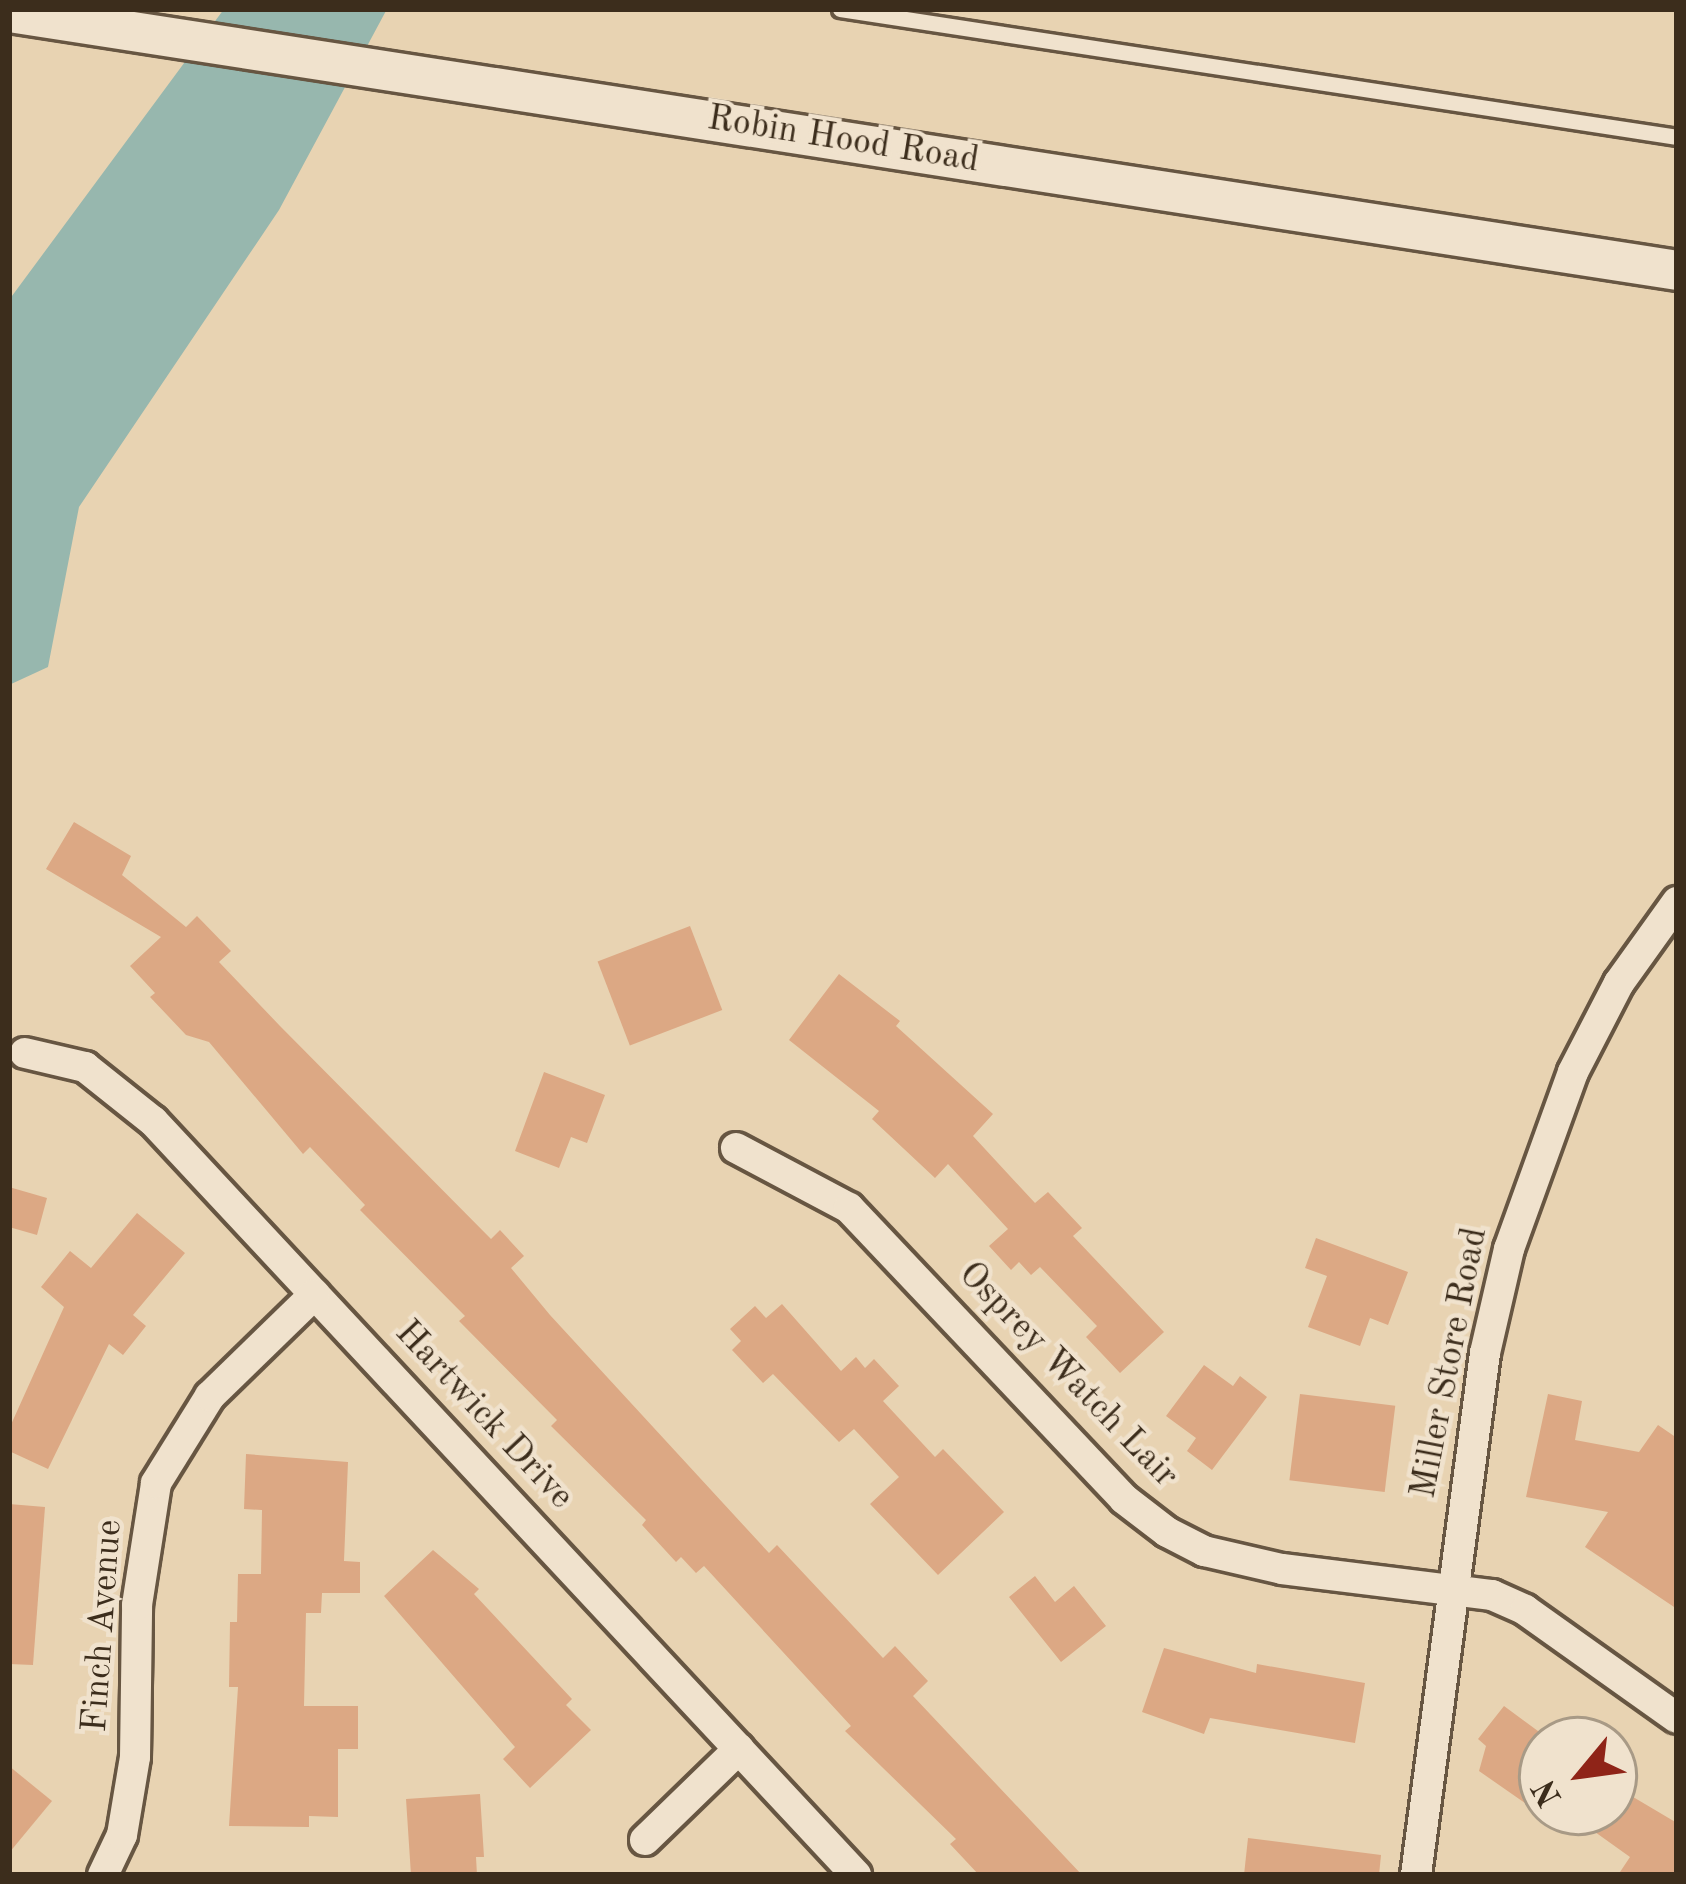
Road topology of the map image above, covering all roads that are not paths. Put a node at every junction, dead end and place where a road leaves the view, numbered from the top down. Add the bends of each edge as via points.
1 (840, 9) edge
2 (9, 12) edge
3 (1677, 137) edge
4 (1677, 270) edge
5 (1677, 902) edge
6 (25, 1053) dead end
7 (736, 1148) dead end
8 (315, 1294) junction
9 (1451, 1585) junction
10 (1677, 1718) edge
11 (739, 1749) junction
12 (645, 1840) dead end
13 (103, 1875) edge
14 (856, 1875) edge
15 (1416, 1875) edge

1 - 3 lane
2 - 4 street, Robin Hood Road
5 - 9 street, Miller Store Road via 1619,983 1535,1167 1485,1353
6 - 8 street, Hartwick Drive via 56,1057 112,1083
7 - 9 street, Osprey Watch Lair via 849,1208 1124,1499 1167,1532 1204,1551 1282,1569
8 - 11 street, Hartwick Drive
8 - 13 street, Finch Avenue via 210,1396 156,1483 136,1605 135,1757 122,1835
9 - 10 street, Osprey Watch Lair via 1525,1610
9 - 15 street, Miller Store Road
11 - 12 street
11 - 14 street, Hartwick Drive

